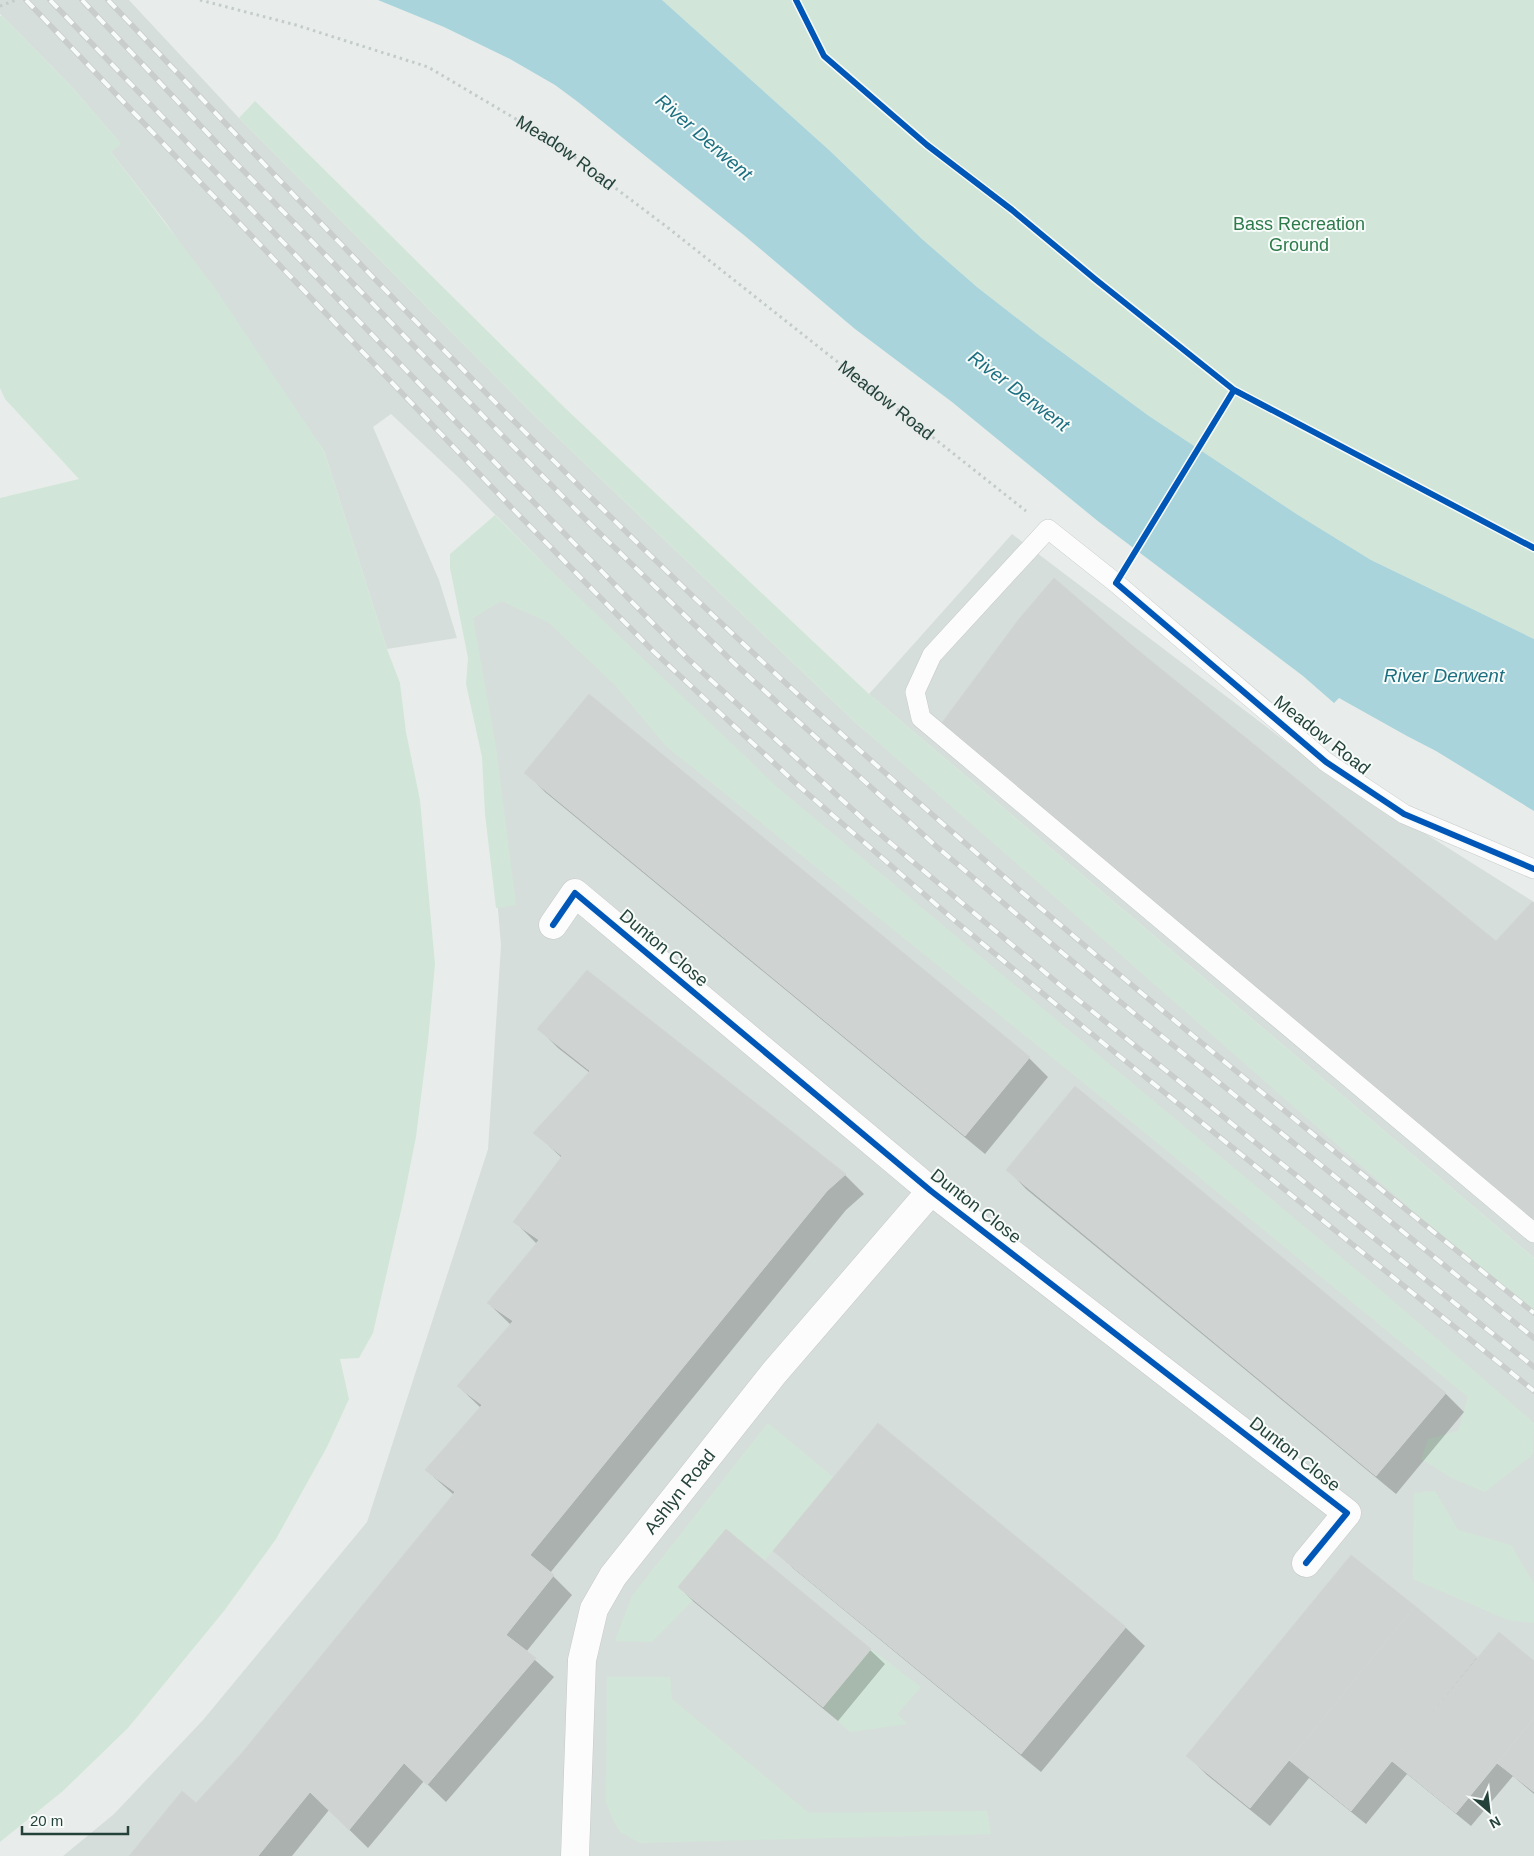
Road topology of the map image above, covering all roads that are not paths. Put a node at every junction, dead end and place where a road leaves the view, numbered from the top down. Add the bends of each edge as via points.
1 (1534, 870) edge
2 (553, 925) dead end
3 (932, 1191) junction
4 (1534, 1233) edge
5 (1306, 1564) dead end
6 (575, 1856) edge

1 - 4 lane, Meadow Road via 1404,814 1326,762 1048,529 932,655 915,692 921,718
2 - 3 street, Dunton Close via 575,893
3 - 5 street, Dunton Close via 1347,1513
3 - 6 street, Ashlyn Road via 774,1373 613,1576 594,1609 582,1660

